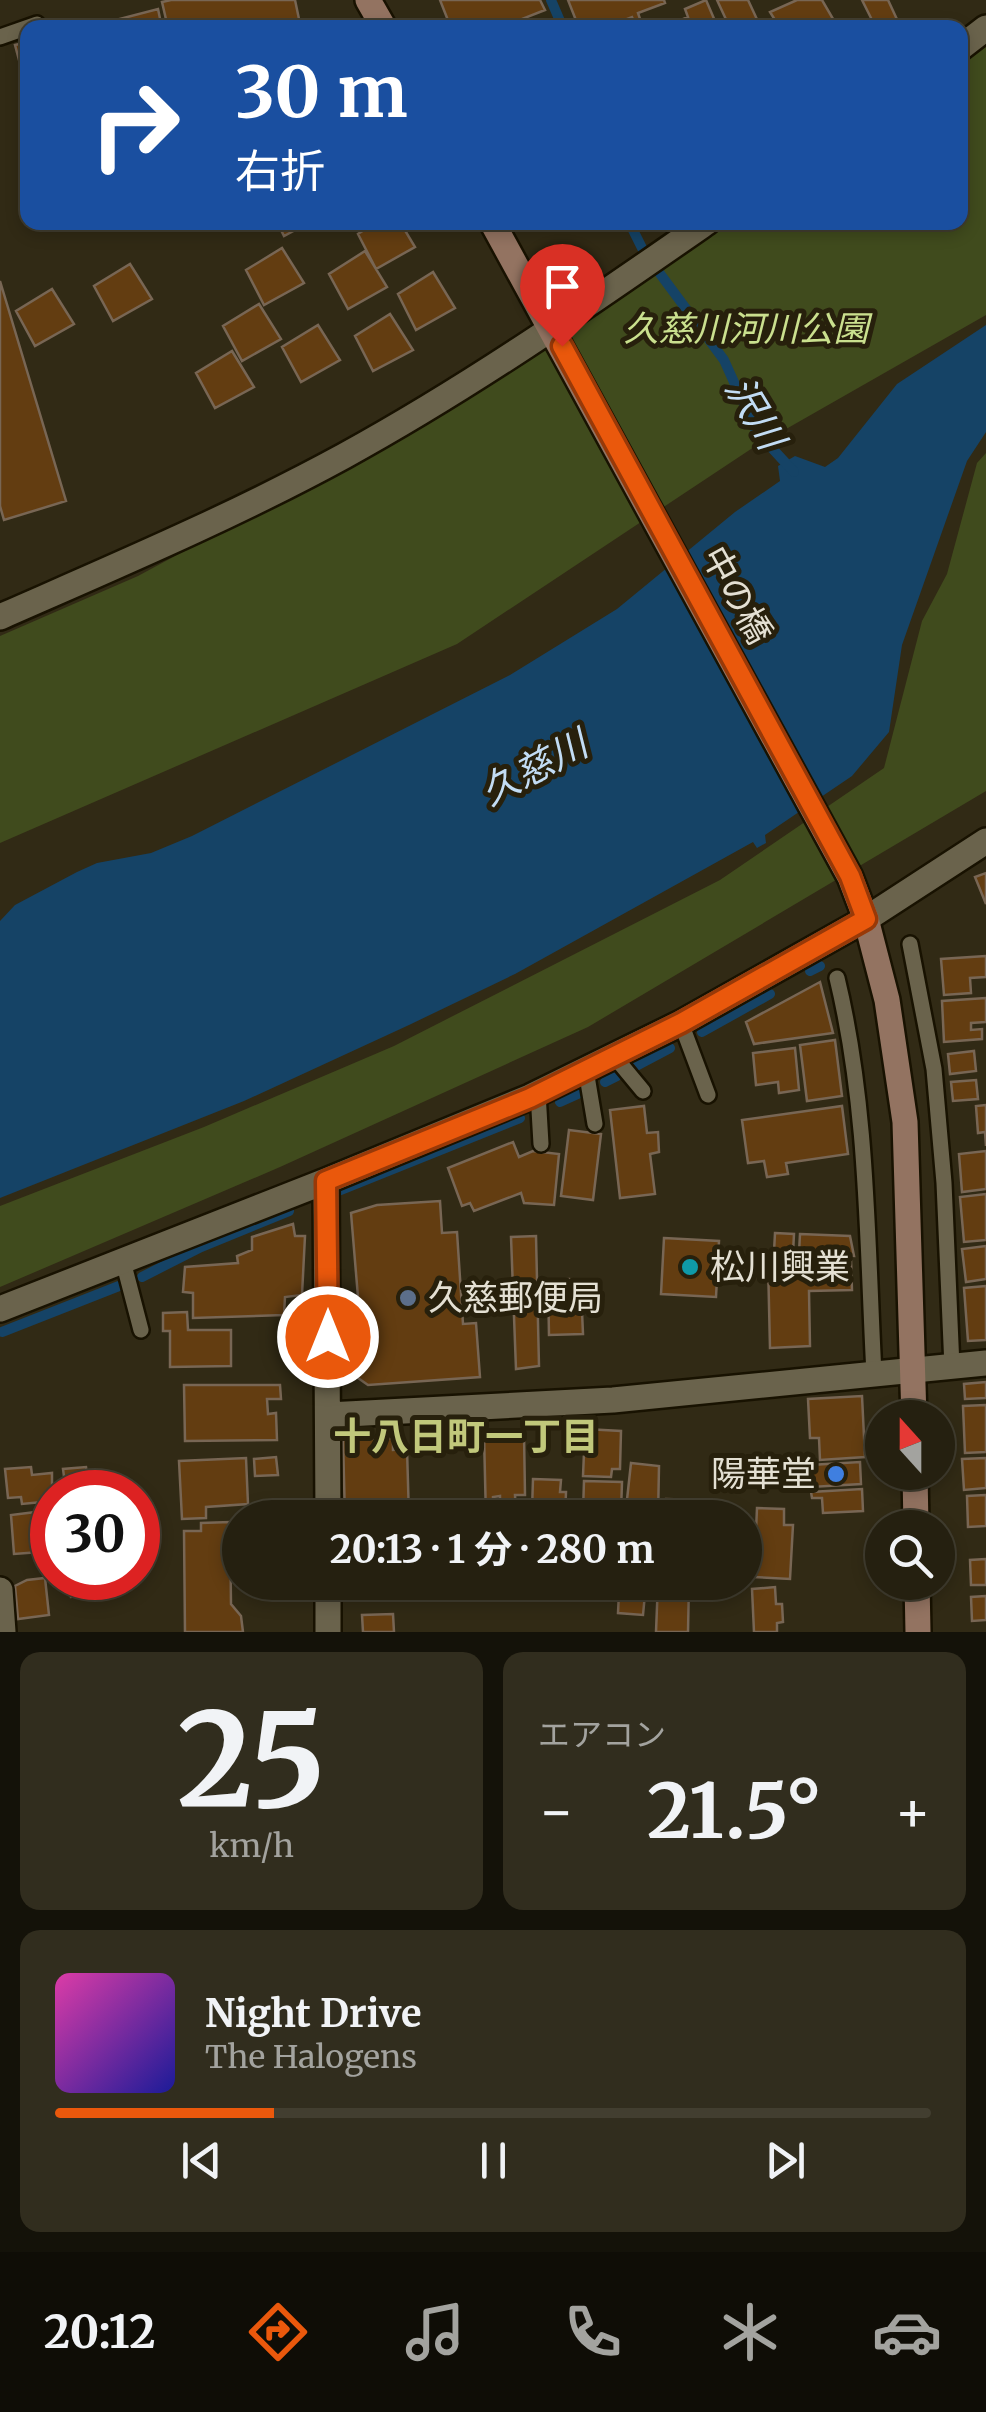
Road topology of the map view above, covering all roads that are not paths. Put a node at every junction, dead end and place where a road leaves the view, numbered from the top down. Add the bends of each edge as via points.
1 (496, 230) edge
2 (696, 230) edge
3 (556, 337) junction
4 (0, 617) edge
5 (986, 842) edge
6 (986, 861) edge
7 (910, 891) junction
8 (866, 919) junction
9 (910, 944) dead end
10 (837, 978) dead end
11 (681, 1023) junction
12 (614, 1056) junction
13 (586, 1070) junction
14 (644, 1091) dead end
15 (538, 1093) junction
16 (708, 1095) dead end
17 (595, 1124) dead end
18 (540, 1144) dead end
19 (326, 1181) junction
20 (123, 1261) junction
21 (0, 1309) edge
22 (140, 1330) dead end
23 (986, 1363) edge
24 (952, 1366) junction
25 (912, 1370) junction
26 (874, 1374) junction
27 (913, 1400) edge
28 (328, 1415) junction
29 (328, 1500) edge
30 (0, 1590) edge
31 (328, 1600) edge
32 (917, 1600) edge
33 (3, 1632) edge
34 (328, 1632) edge
35 (918, 1632) edge

1 - 3 street, 中の橋
2 - 3 street
3 - 4 street via 215,524
3 - 8 street, 中の橋 via 850,876
5 - 7 street
6 - 7 street
7 - 8 street
8 - 11 street
8 - 25 street, 中の橋 via 888,1000 906,1122
9 - 24 lane via 934,1070
10 - 26 lane via 856,1091
11 - 12 street
11 - 16 lane
12 - 13 street
12 - 14 lane
13 - 15 street
13 - 17 lane
15 - 18 lane
15 - 19 street
19 - 20 street
19 - 28 street
20 - 21 street
20 - 22 lane
23 - 24 street
24 - 25 street
25 - 26 street
25 - 27 street, 中の橋
26 - 28 street via 613,1400
28 - 29 street
30 - 33 street
31 - 34 street
32 - 35 street

